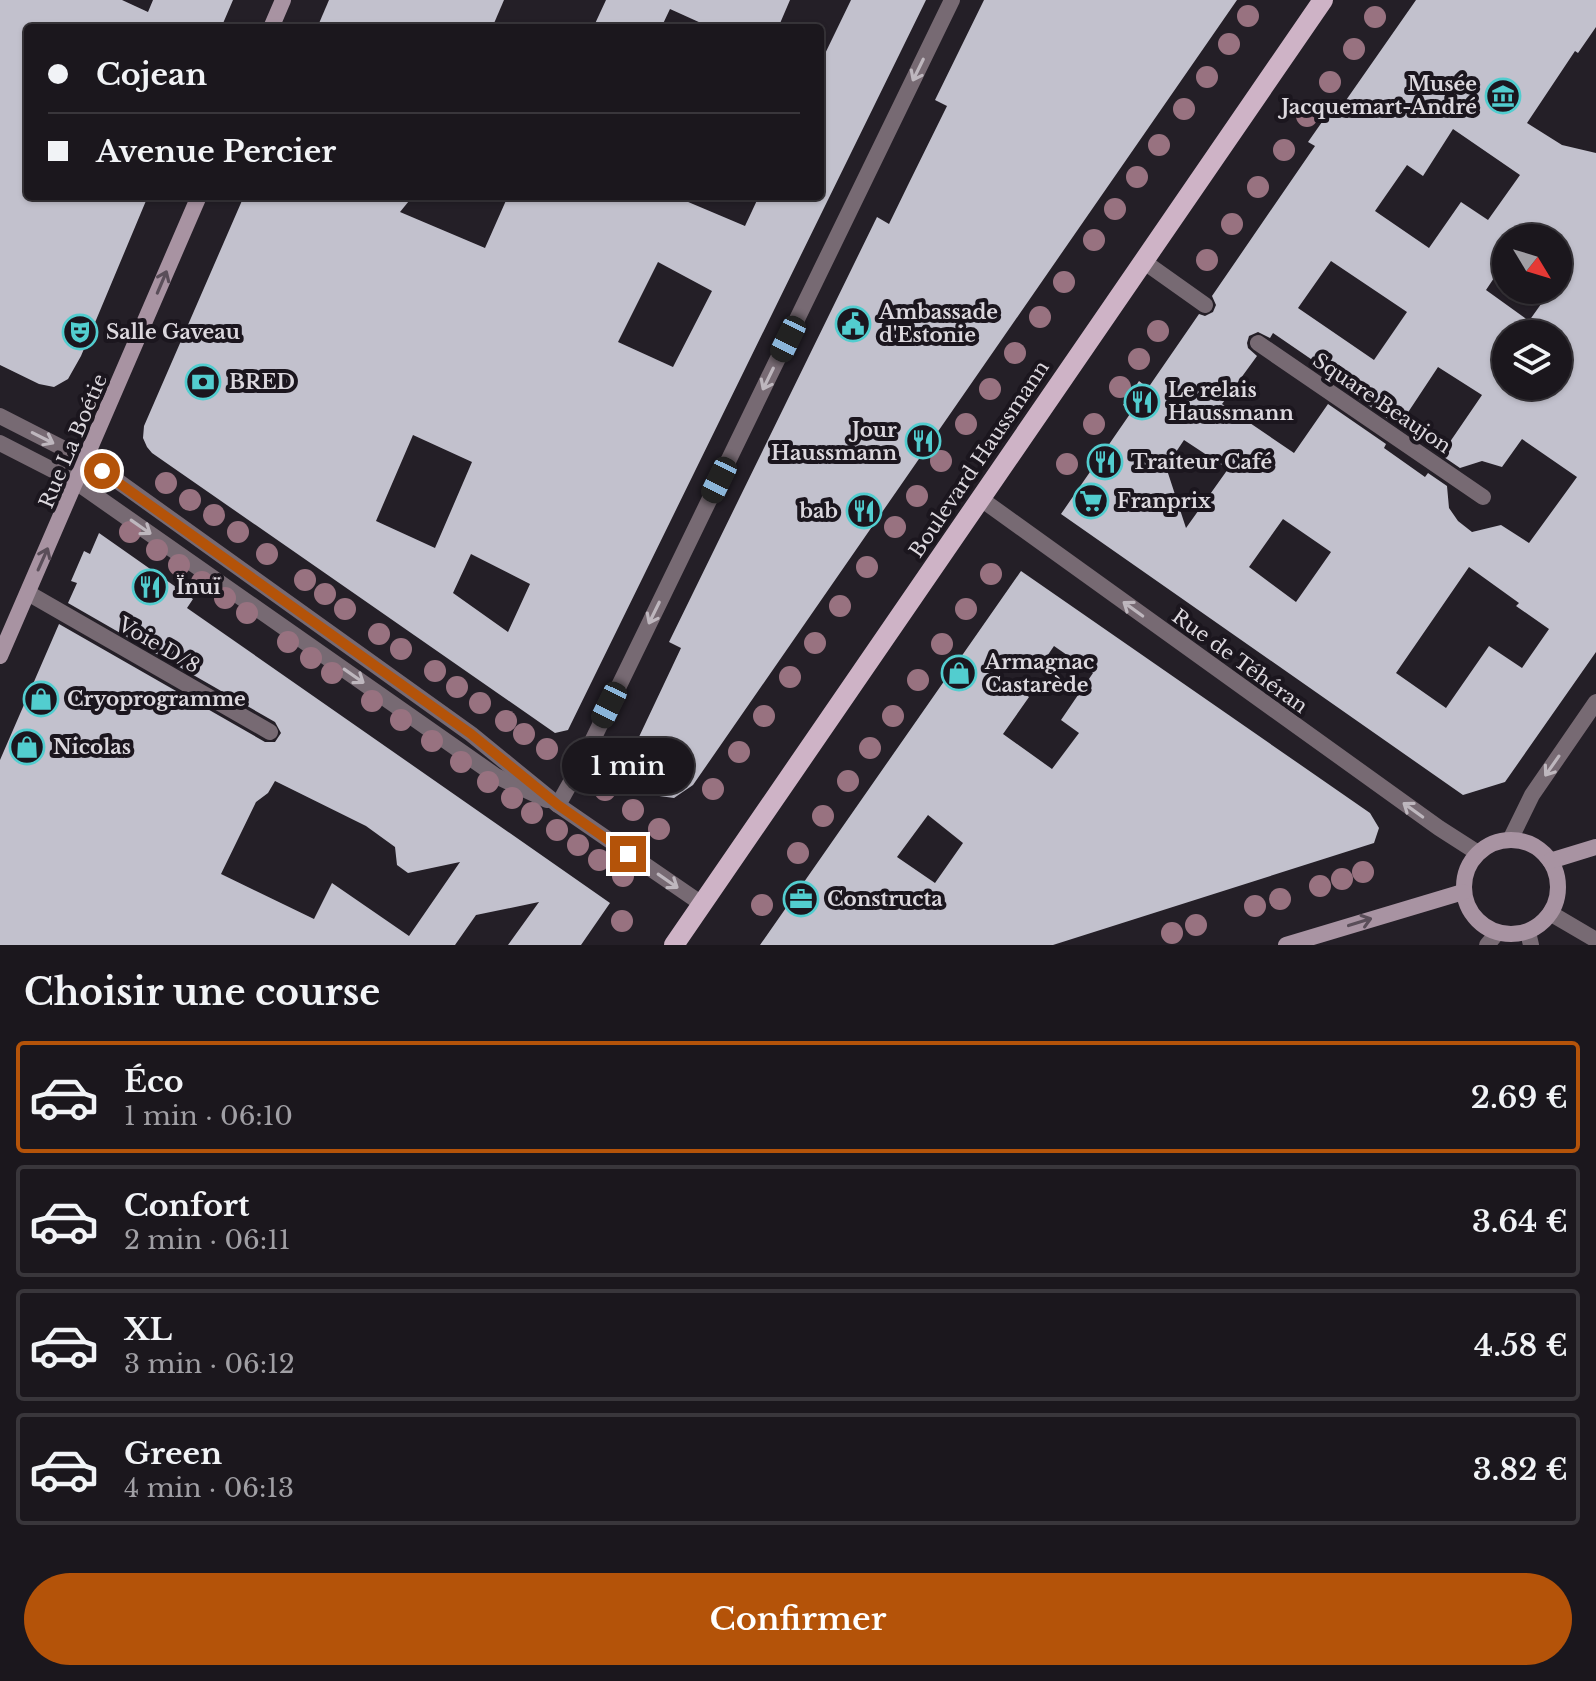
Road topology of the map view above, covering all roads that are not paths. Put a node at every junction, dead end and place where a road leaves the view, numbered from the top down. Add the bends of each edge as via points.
1 (283, 0) edge
2 (952, 0) edge
3 (1323, 0) edge
4 (273, 24) edge
5 (197, 200) edge
6 (1143, 261) junction
7 (1205, 305) dead end
8 (1258, 343) dead end
9 (0, 416) edge
10 (0, 443) edge
11 (86, 460) junction
12 (76, 482) junction
13 (1483, 497) dead end
14 (981, 499) junction
15 (28, 593) junction
16 (0, 656) edge
17 (1596, 702) edge
18 (270, 732) dead end
19 (558, 805) junction
20 (1510, 840) junction
21 (1596, 847) edge
22 (1478, 853) junction
23 (1550, 861) junction
24 (1463, 892) junction
25 (702, 904) junction
26 (1550, 913) junction
27 (1492, 939) edge
28 (1530, 939) edge
29 (1596, 940) edge
30 (674, 945) edge
31 (1286, 945) edge

1 - 4 street
2 -> 19 street
3 - 6 main road, Boulevard Haussmann
11 -> 5 street, Rue La Boétie
6 - 7 street
6 - 14 main road, Boulevard Haussmann
8 - 13 street, Square Beaujon
9 -> 11 street
10 - 12 street
11 - 12 street, Rue La Boétie
11 - 19 street via 471,734
15 -> 12 street, Rue La Boétie
12 -> 19 street via 496,776
22 -> 14 street, Rue de Téhéran
14 - 25 main road, Boulevard Haussmann
15 - 16 street, Rue La Boétie
15 - 18 street, Voie D/8
17 -> 20 street via 1532,795
19 -> 25 street
20 - 22 street
20 - 23 street via 1533,845
21 - 23 street
22 - 24 street via 1469,864
23 - 26 street via 1558,885
24 - 27 street via 1472,916
31 -> 24 street
25 - 30 main road, Boulevard Haussmann
26 - 28 street
26 - 29 street
27 - 28 street

